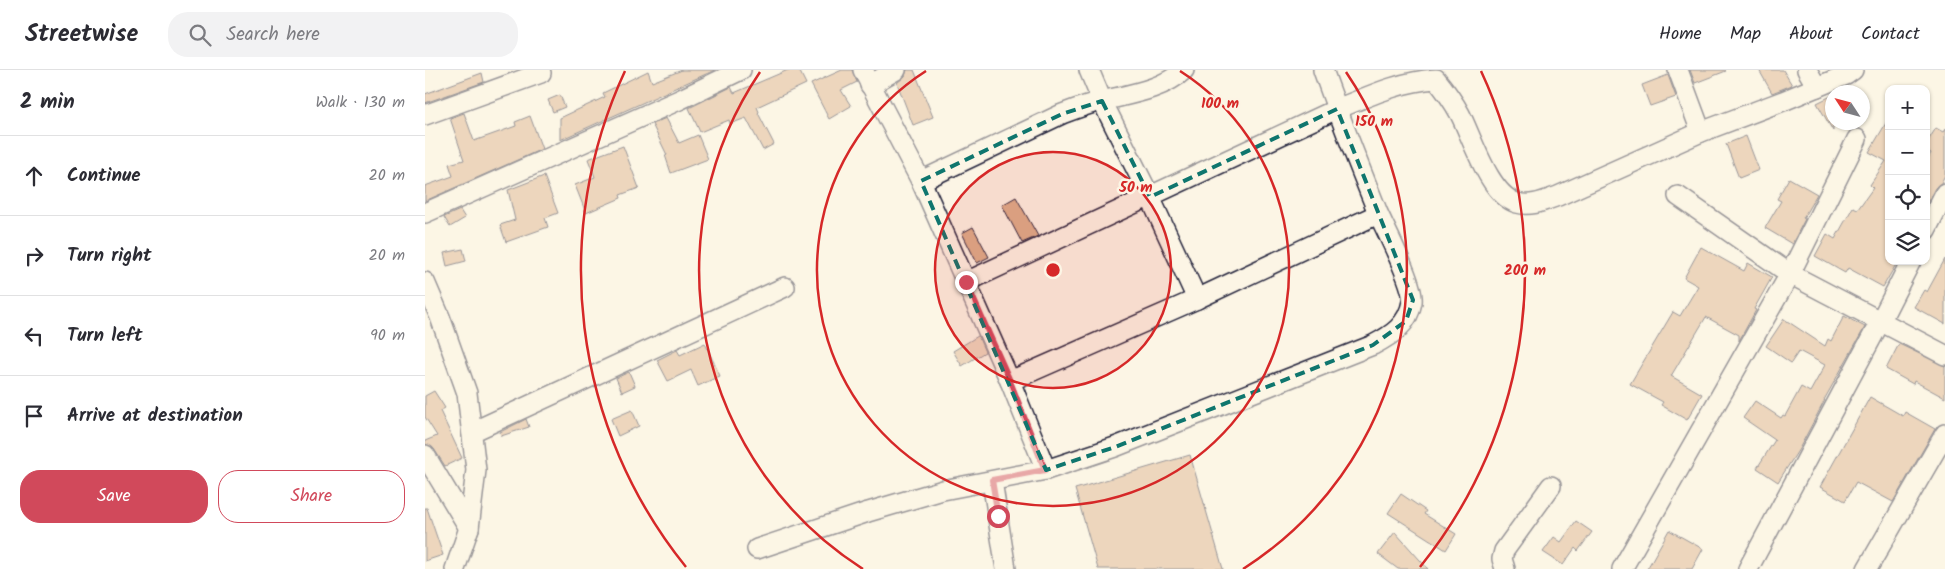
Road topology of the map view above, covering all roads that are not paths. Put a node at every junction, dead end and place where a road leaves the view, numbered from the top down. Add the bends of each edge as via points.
1 (741, 70) edge
2 (896, 70) edge
3 (1089, 70) edge
4 (1323, 70) edge
5 (1678, 70) edge
6 (1807, 70) edge
7 (1853, 70) edge
8 (1176, 73) edge
9 (541, 74) dead end
10 (1434, 74) edge
11 (867, 78) edge
12 (1817, 87) junction
13 (1102, 101) junction
14 (1337, 109) junction
15 (425, 115) edge
16 (1701, 132) junction
17 (1857, 139) dead end
18 (921, 180) junction
19 (1945, 193) edge
20 (1150, 196) junction
21 (1678, 196) dead end
22 (425, 213) edge
23 (1379, 214) junction
24 (1930, 222) edge
25 (1909, 265) edge
26 (1790, 274) junction
27 (425, 282) edge
28 (966, 282) junction
29 (785, 287) dead end
30 (1197, 298) junction
31 (1880, 322) junction
32 (1945, 355) edge
33 (1010, 381) junction
34 (472, 432) junction
35 (1945, 434) edge
36 (425, 455) edge
37 (1045, 470) junction
38 (992, 480) junction
39 (1551, 486) dead end
40 (469, 528) junction
41 (757, 549) dead end
42 (452, 568) edge
43 (1006, 569) edge
44 (1505, 569) edge
45 (1622, 569) edge
46 (1748, 569) edge
47 (1867, 569) edge

1 - 22 street
2 - 11 street
3 - 13 street
4 - 14 street
5 - 16 street
6 - 12 street
7 - 12 street
8 - 13 street via 1132,94
9 - 15 street
10 - 14 street
10 - 16 street via 1461,116 1485,170 1515,203 1533,205 1558,196
11 - 18 street
12 - 16 street
13 - 18 street via 1062,114
13 - 20 street
14 - 20 street
14 - 23 street
17 - 26 street
18 - 28 street
19 - 24 street
20 - 28 street
20 - 30 street
21 - 26 street
23 - 30 street
23 - 37 street via 1413,300 1406,321 1393,334 1373,345 1180,422
25 - 31 street
26 - 31 street
26 - 45 street
27 - 34 street via 467,393
28 - 33 street
29 - 34 street
30 - 33 street
31 - 32 street
31 - 46 street
33 - 37 street
34 - 40 street via 476,470
35 - 47 street
36 - 40 street
37 - 38 street
38 - 41 street via 878,509
38 - 43 street
39 - 44 street via 1504,551
40 - 42 street

